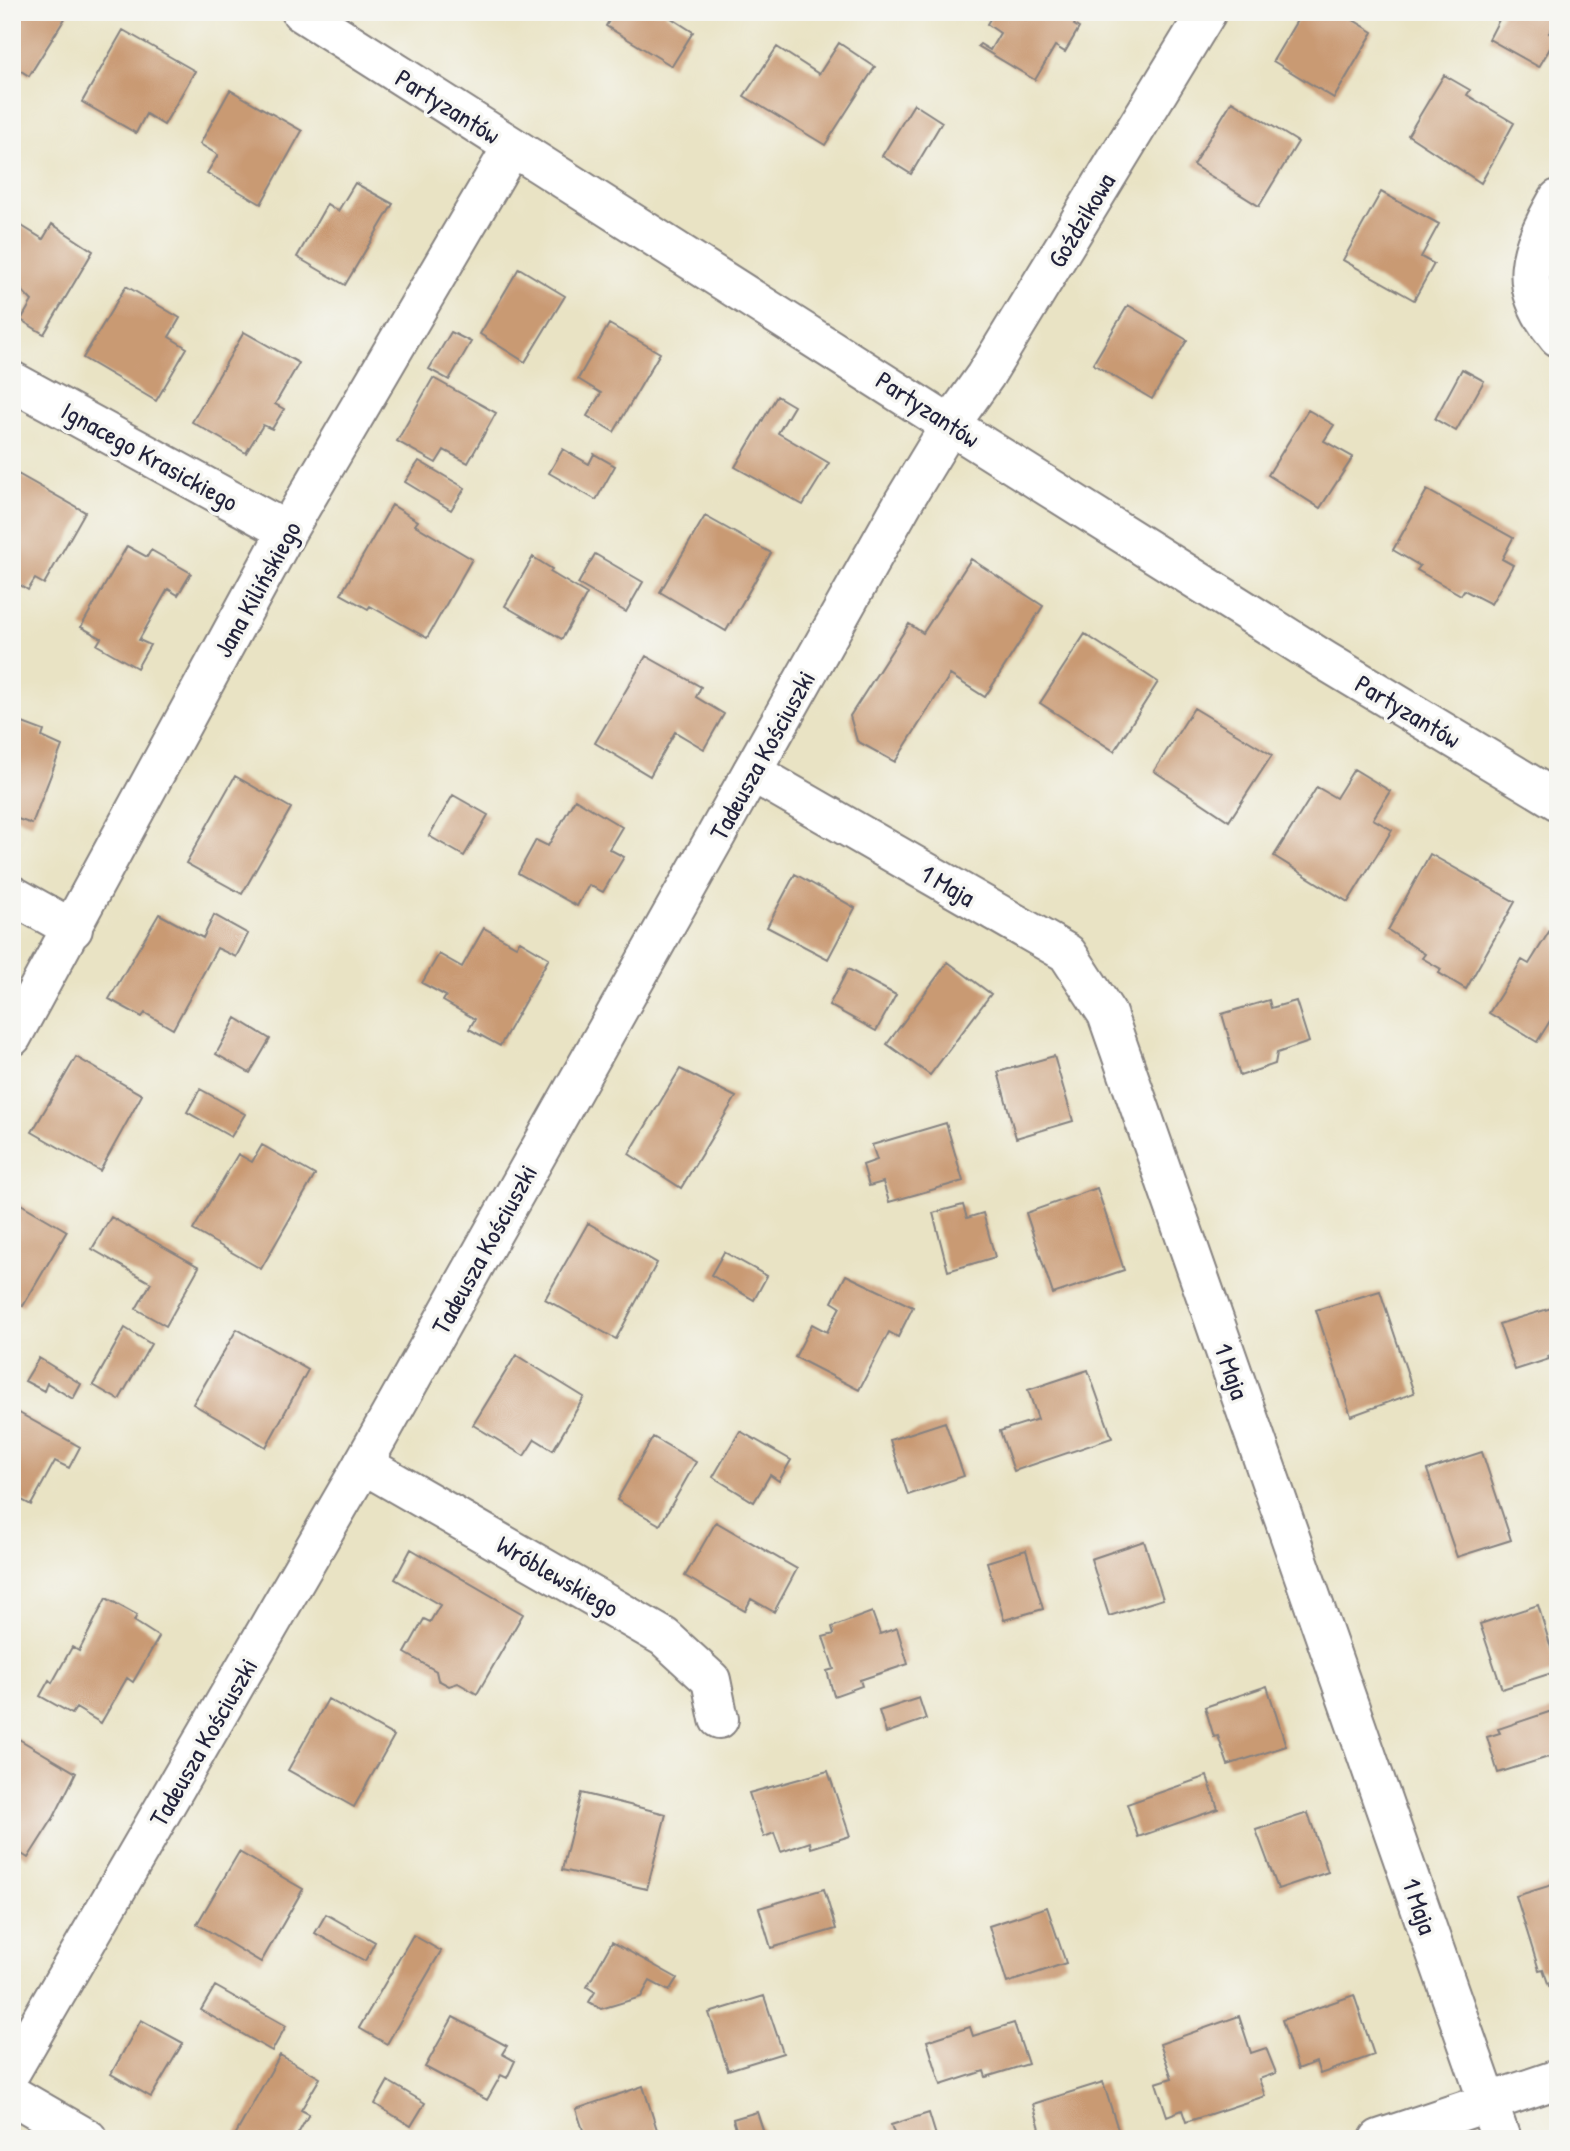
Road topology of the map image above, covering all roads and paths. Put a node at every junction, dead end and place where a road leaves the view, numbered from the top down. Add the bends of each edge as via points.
1 (301, 12) edge
2 (1207, 12) edge
3 (512, 147) junction
4 (1558, 199) edge
5 (1558, 337) edge
6 (12, 381) edge
7 (950, 425) junction
8 (287, 531) junction
9 (752, 772) junction
10 (1558, 801) edge
11 (12, 895) edge
12 (73, 929) junction
13 (12, 1037) edge
14 (363, 1464) junction
15 (719, 1719) dead end
16 (12, 2070) edge
17 (1558, 2079) edge
18 (12, 2095) edge
19 (1489, 2102) junction
20 (88, 2139) edge
21 (1379, 2139) edge
22 (1500, 2139) edge

1 - 3 street, Partyzantów
2 - 7 street, Goździkowa via 985,376
3 - 7 street, Partyzantów
3 - 8 street, Jana Kilińskiego
4 - 5 street via 1539,232 1530,281 1539,315
6 - 8 street, Ignacego Krasickiego
7 - 9 street, Tadeusza Kościuszki
7 - 10 street, Partyzantów
8 - 12 street, Jana Kilińskiego
9 - 14 street, Tadeusza Kościuszki
9 - 19 street, 1 Maja via 1067,953 1107,1014
11 - 12 street
12 - 13 street, Jana Kilińskiego
14 - 15 street, Wróblewskiego via 664,1637 711,1680
14 - 16 street, Tadeusza Kościuszki
17 - 19 street
18 - 20 street
19 - 21 street
19 - 22 street, 1 Maja

